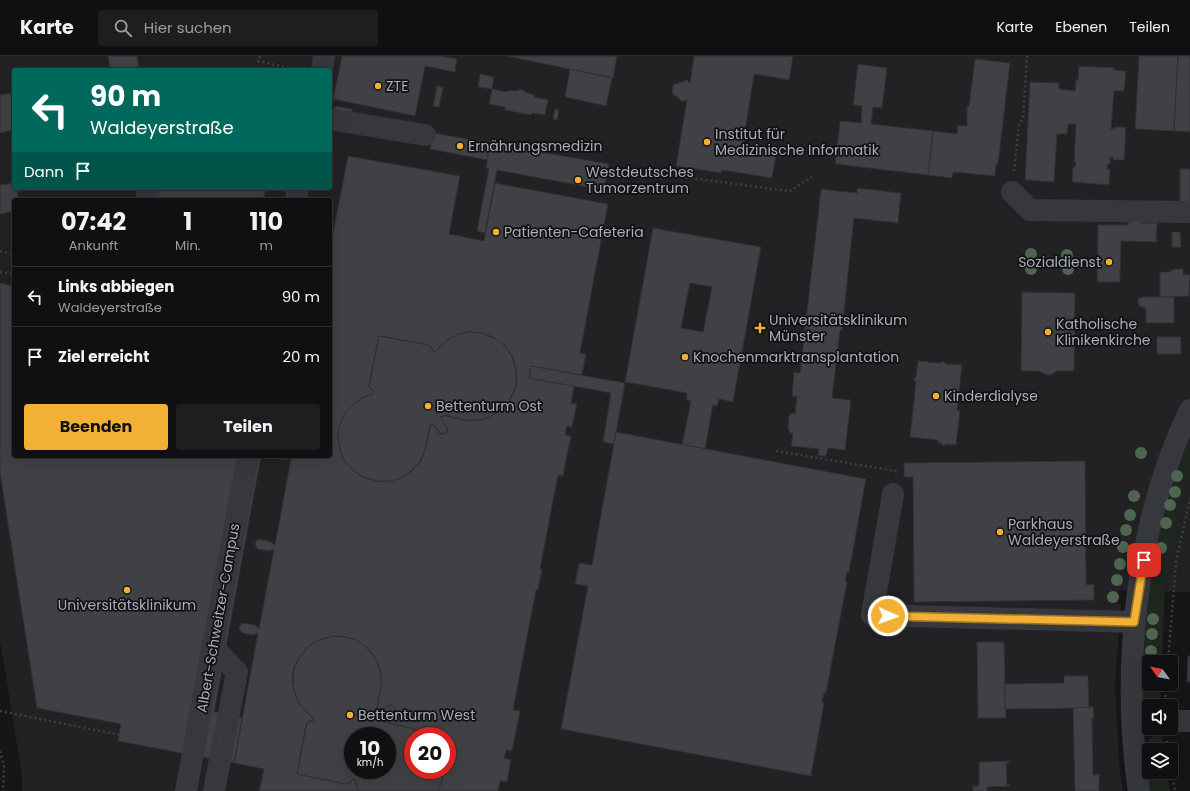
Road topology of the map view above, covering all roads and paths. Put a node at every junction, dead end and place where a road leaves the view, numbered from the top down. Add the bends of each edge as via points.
1 (260, 56) edge
2 (324, 56) edge
3 (1027, 56) edge
4 (289, 68) edge
5 (322, 68) edge
6 (332, 119) edge
7 (425, 135) dead end
8 (636, 171) dead end
9 (813, 176) dead end
10 (1012, 192) joint
11 (1190, 212) edge
12 (0, 251) edge
13 (12, 254) edge
14 (0, 272) edge
15 (12, 274) edge
16 (1190, 410) edge
17 (1185, 433) edge
18 (776, 451) dead end
19 (212, 458) edge
20 (248, 458) edge
21 (893, 494) joint
22 (1190, 498) edge
23 (1134, 622) junction
24 (212, 646) junction
25 (1169, 655) edge
26 (0, 711) edge
27 (163, 718) junction
28 (1178, 721) edge
29 (1190, 721) edge
30 (1141, 722) edge
31 (158, 742) junction
32 (0, 751) edge
33 (217, 753) junction
34 (235, 757) dead end
35 (2, 766) edge
36 (1173, 779) edge
37 (187, 785) edge
38 (3, 791) edge
39 (214, 791) edge
40 (1139, 791) edge
41 (1175, 791) edge

1 - 4 path via 258,61
2 - 5 street
3 - 10 path via 1023,119 1018,125
6 - 7 street
8 - 9 path via 790,191
10 - 11 street via 1030,210
12 - 13 path
14 - 15 path
16 - 17 street
17 - 23 street via 1165,471 1141,573
18 - 21 path via 896,471
19 - 27 path
20 - 24 street, Albert-Schweitzer-Campus
21 - 23 street via 872,615
22 - 25 path via 1176,562
23 - 30 street via 1132,671
24 - 37 street, Albert-Schweitzer-Campus
24 - 39 street via 237,672
26 - 31 path, bridge
27 - 31 path
27 - 33 path, bridge via 222,728
28 - 29 street
30 - 40 street
31 - 33 path, bridge
32 - 35 path
33 - 34 path, bridge
35 - 38 path
36 - 41 path

